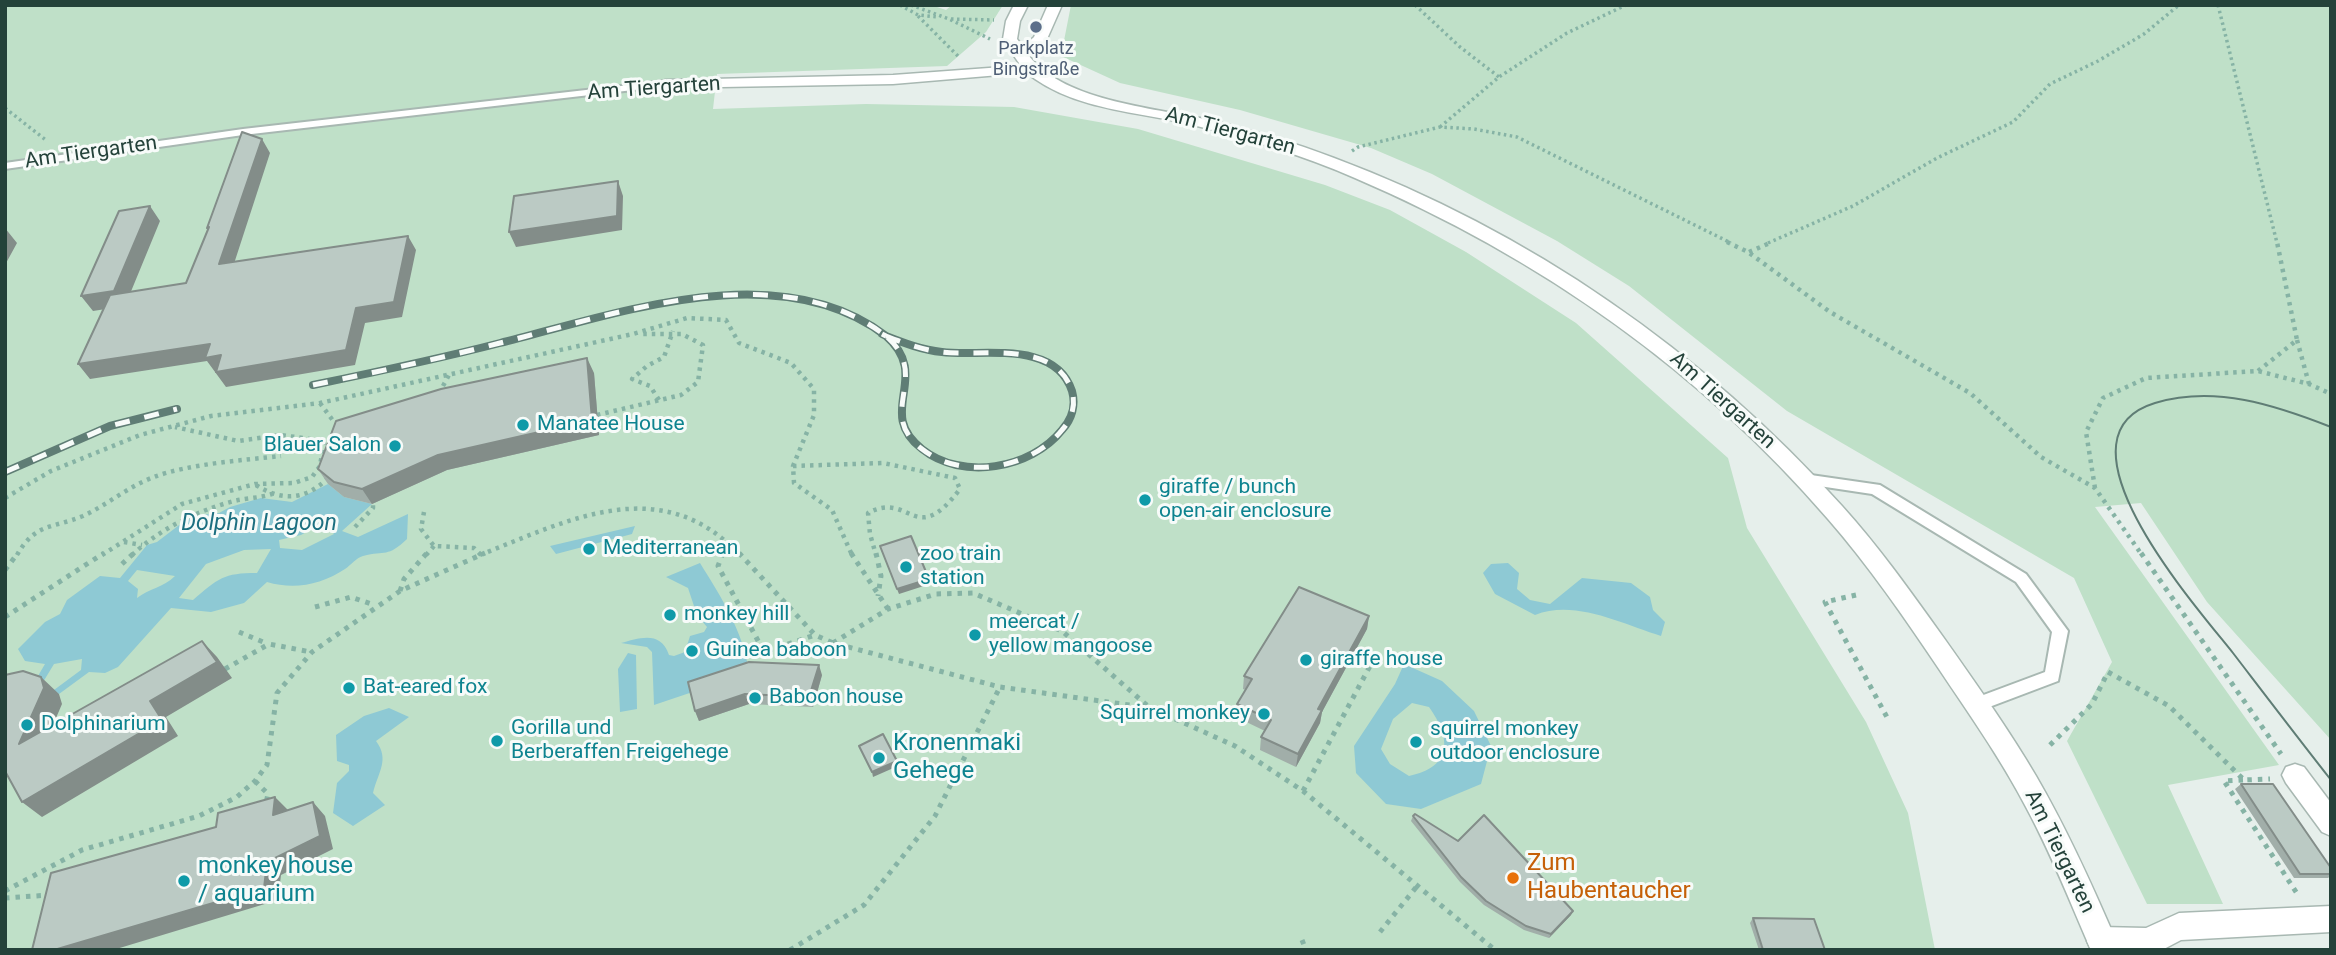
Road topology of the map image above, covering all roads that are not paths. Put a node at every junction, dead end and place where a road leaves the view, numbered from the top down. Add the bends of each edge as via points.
1 (1021, 5) edge
2 (1055, 5) edge
3 (1026, 62) junction
4 (665, 84) joint
5 (243, 132) junction
6 (237, 146) edge
7 (5, 166) edge
8 (1804, 479) junction
9 (1976, 705) junction
10 (2295, 775) road end
11 (2331, 824) edge
12 (2322, 919) edge
13 (2104, 945) edge

1 - 3 street via 1010,39
2 - 3 street
3 - 4 street, Am Tiergarten via 977,75
3 - 8 street, Am Tiergarten via 1053,84 1086,96 1226,129 1334,163 1461,220 1584,291 1635,327 1715,391
4 - 5 lane, Am Tiergarten
5 - 6 lane
5 - 7 lane, Am Tiergarten
8 - 9 street, Am Tiergarten via 1864,548
8 - 9 lane via 1875,489 2021,578 2060,631 2052,676
9 - 13 street, Am Tiergarten via 2037,802
10 - 11 street
12 - 13 street via 2179,927 2148,943

